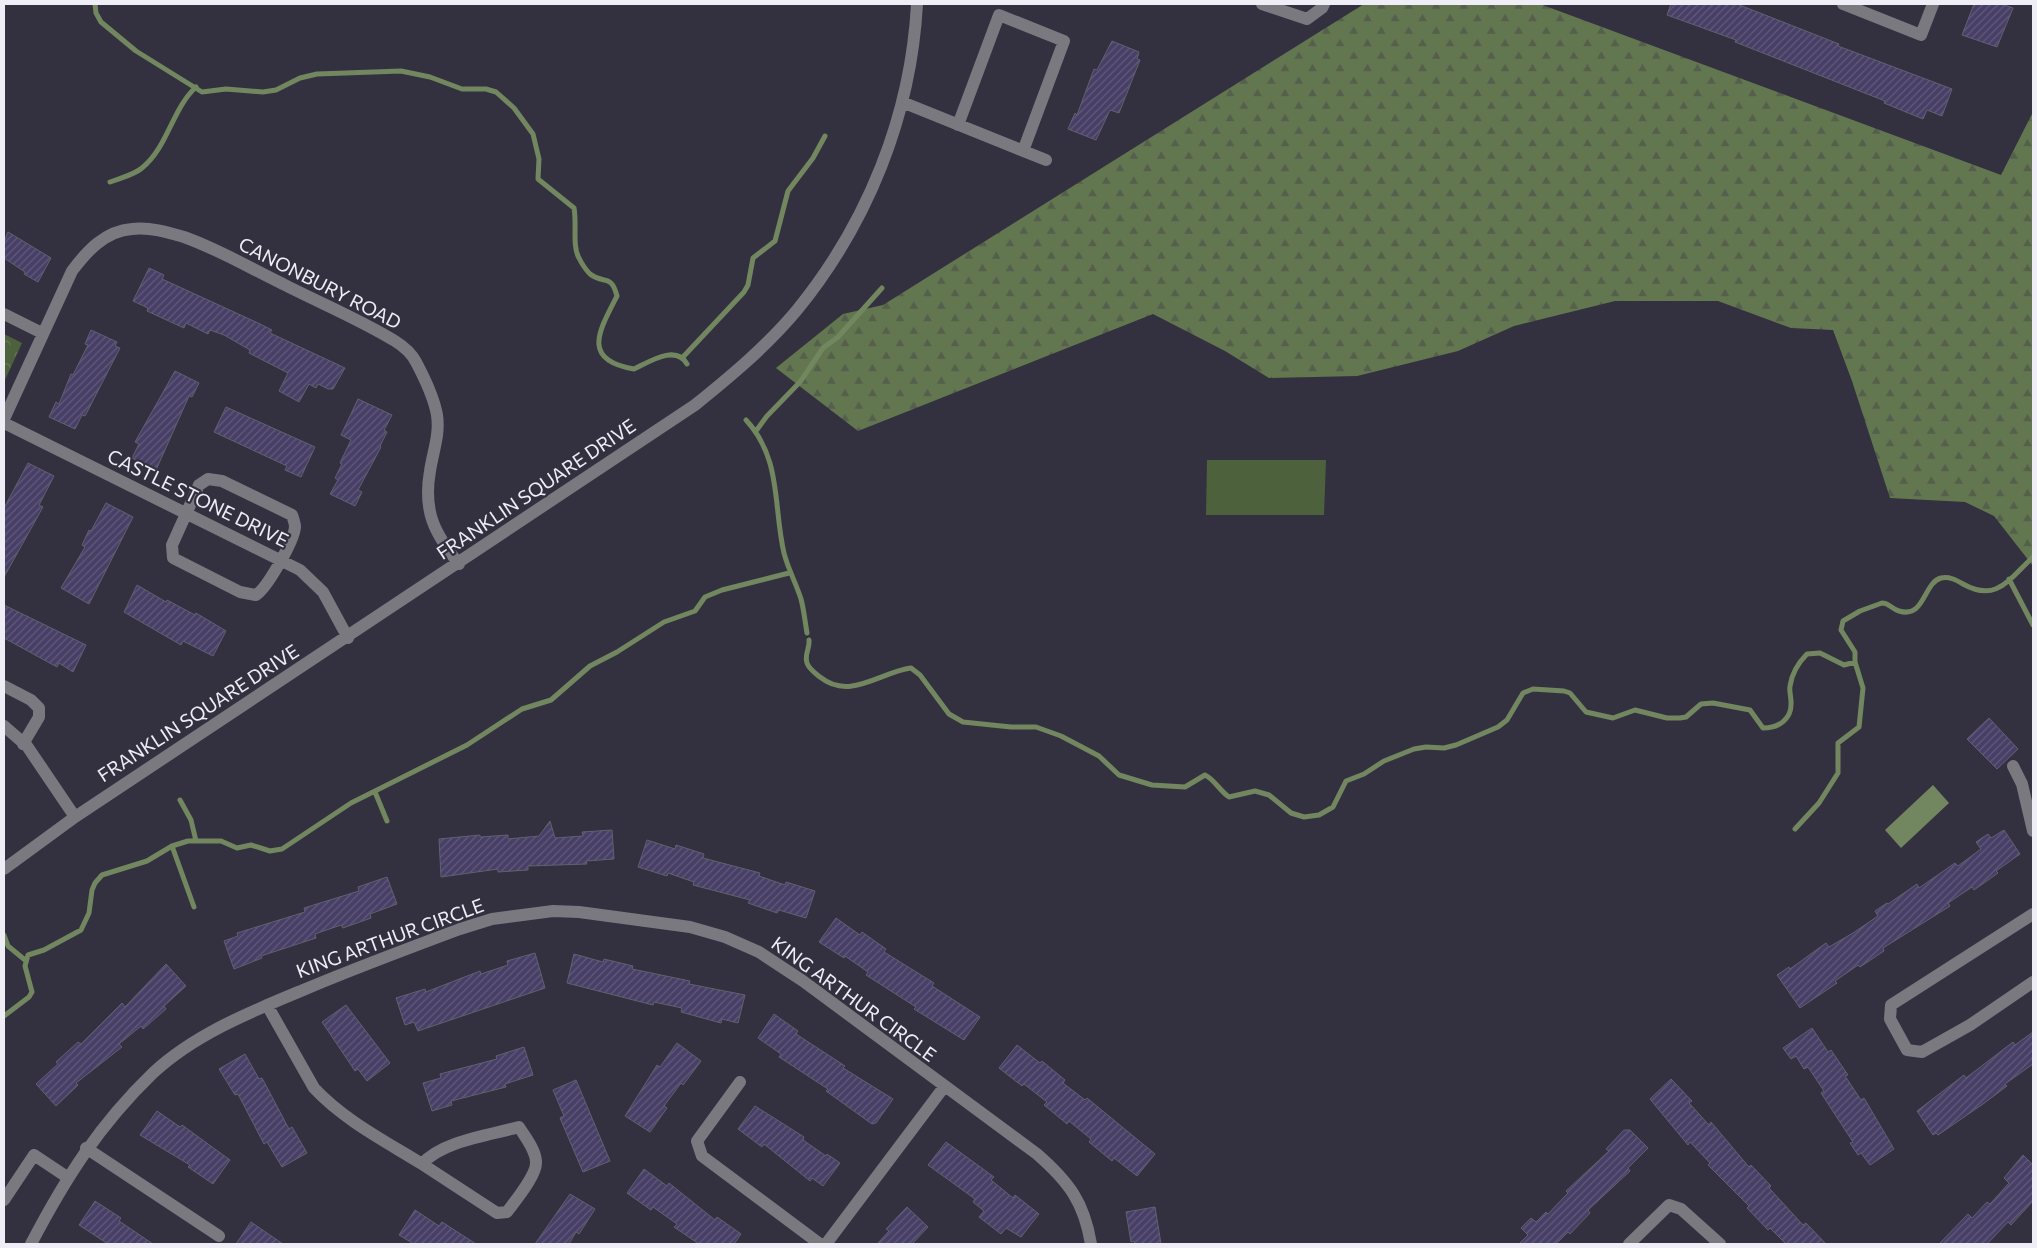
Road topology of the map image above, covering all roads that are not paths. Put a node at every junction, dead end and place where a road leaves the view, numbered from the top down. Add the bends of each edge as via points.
1 (917, 4) edge
2 (1262, 4) edge
3 (1324, 4) edge
4 (1842, 4) edge
5 (1933, 4) edge
6 (902, 102) junction
7 (958, 125) junction
8 (1023, 150) junction
9 (1046, 160) dead end
10 (4, 314) edge
11 (42, 333) junction
12 (4, 421) edge
13 (186, 514) junction
14 (281, 560) junction
15 (459, 564) junction
16 (348, 638) junction
17 (4, 686) edge
18 (4, 726) edge
19 (24, 744) junction
20 (2013, 766) dead end
21 (75, 817) junction
22 (2033, 831) edge
23 (4, 869) edge
24 (2033, 914) edge
25 (2033, 982) edge
26 (267, 1005) junction
27 (740, 1082) dead end
28 (944, 1087) junction
29 (86, 1148) junction
30 (422, 1164) junction
31 (67, 1177) junction
32 (4, 1200) edge
33 (219, 1236) dead end
34 (31, 1244) edge
35 (820, 1244) edge
36 (826, 1244) edge
37 (1091, 1244) edge
38 (1629, 1244) edge
39 (1720, 1244) edge

1 - 6 street, FRANKLIN SQUARE DRIVE via 911,64
2 - 3 street via 1307,19
4 - 5 street via 1921,35
6 - 7 street
6 - 15 street, FRANKLIN SQUARE DRIVE via 884,164 848,238 797,310 773,336 695,405
7 - 8 street
7 - 8 street via 999,16 1064,41
8 - 9 street
10 - 11 street
11 - 12 street, CASTLE STONE DRIVE
11 - 15 street, CANONBURY ROAD via 72,271 85,253 111,234 134,229 166,232 210,248 396,342 416,361 437,414 438,440 430,470 429,513 441,542
12 - 13 street, CASTLE STONE DRIVE
13 - 14 street, CASTLE STONE DRIVE
13 - 14 street via 172,545 173,558 240,592 256,595 263,591
13 - 14 street via 199,485 208,479 222,481 284,510 292,515 295,527
14 - 16 street, CASTLE STONE DRIVE via 311,578 323,592
15 - 16 street, FRANKLIN SQUARE DRIVE
16 - 21 street, FRANKLIN SQUARE DRIVE
17 - 19 street via 39,708 39,717
18 - 19 street
19 - 21 street
20 - 22 street via 2022,784
21 - 23 street, FRANKLIN SQUARE DRIVE
24 - 25 street via 1891,1005 1890,1019 1907,1050 1922,1052 1970,1025
26 - 28 street, KING ARTHUR CIRCLE via 492,919 553,911 580,912 690,927 725,937 759,952 803,981
26 - 29 street, KING ARTHUR CIRCLE via 211,1032 154,1072
26 - 30 street via 314,1088 325,1100 347,1118
27 - 35 street via 697,1141 702,1156
28 - 36 street
28 - 37 street, KING ARTHUR CIRCLE via 1037,1154 1064,1179 1084,1213
29 - 31 street, KING ARTHUR CIRCLE
29 - 33 street
30 - 30 street via 497,1213 507,1212 535,1171 536,1162 519,1127 446,1148 431,1154
31 - 32 street via 34,1155
31 - 34 street, KING ARTHUR CIRCLE
38 - 39 street via 1669,1205 1681,1209

